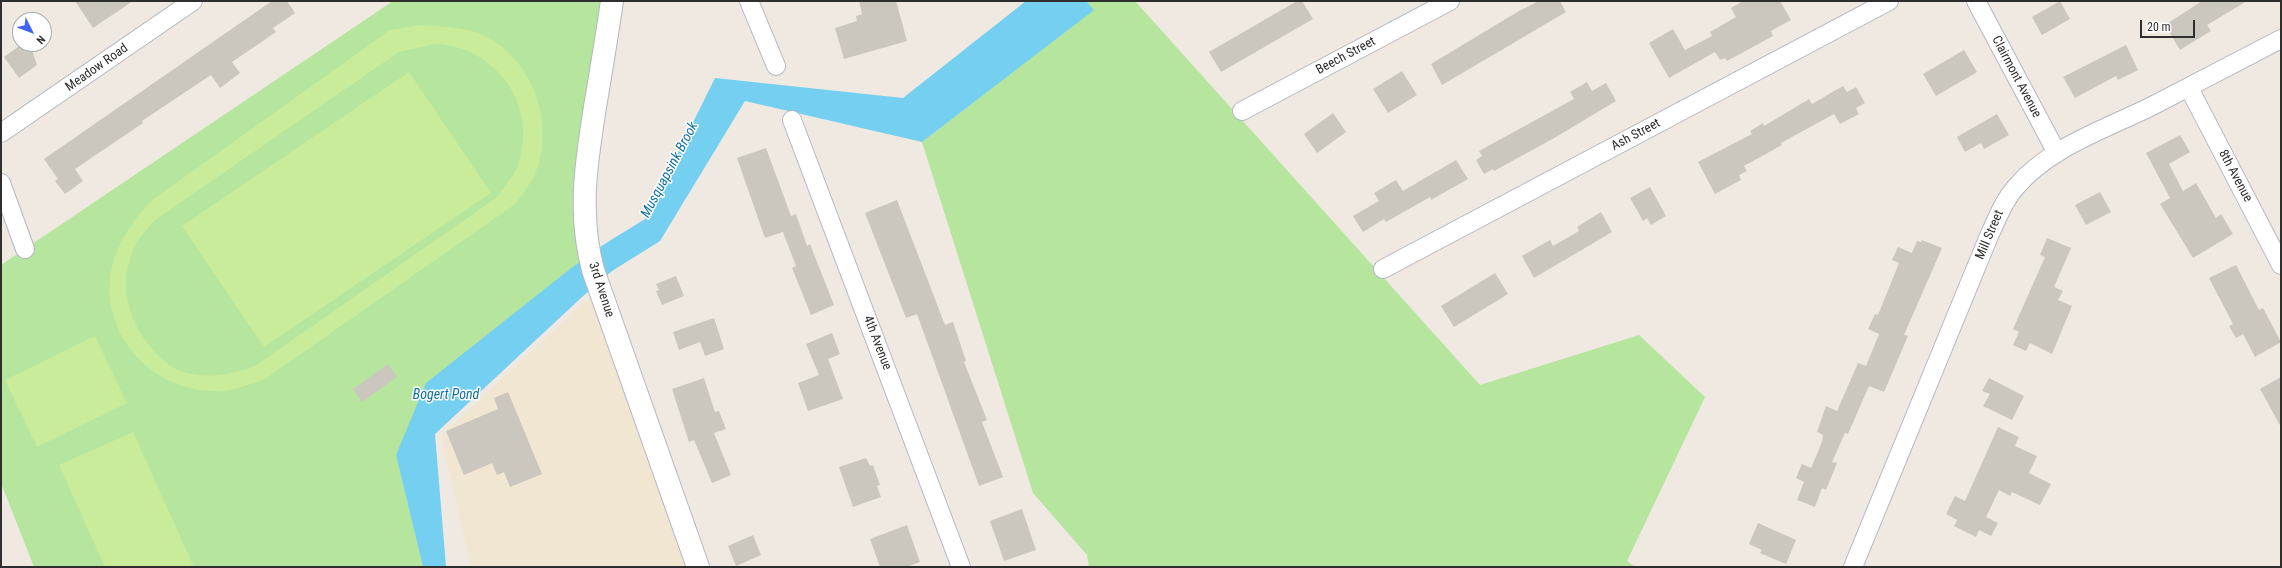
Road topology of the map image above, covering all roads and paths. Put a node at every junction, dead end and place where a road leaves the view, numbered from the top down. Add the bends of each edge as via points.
1 (193, 1) edge
2 (612, 1) edge
3 (749, 1) edge
4 (1450, 1) edge
5 (1889, 1) edge
6 (1976, 1) edge
7 (167, 9) edge
8 (2281, 39) edge
9 (776, 66) dead end
10 (2189, 88) junction
11 (1242, 111) dead end
12 (792, 120) dead end
13 (1, 133) edge
14 (2057, 153) junction
15 (1, 183) edge
16 (25, 249) dead end
17 (2281, 265) edge
18 (1383, 269) dead end
19 (698, 567) edge
20 (961, 567) edge
21 (1853, 567) edge

1 - 7 street, Meadow Road
2 - 19 main road, 3rd Avenue via 586,165 583,203 589,254
3 - 9 street
4 - 11 street, Beech Street
5 - 18 street, Ash Street
6 - 14 street, Clairmont Avenue
7 - 13 street, Meadow Road
8 - 10 street, Mill Street
10 - 14 street, Mill Street
10 - 17 street, 8th Avenue
12 - 20 street, 4th Avenue
14 - 21 street, Mill Street via 2033,170 2015,188 2004,204
15 - 16 street

